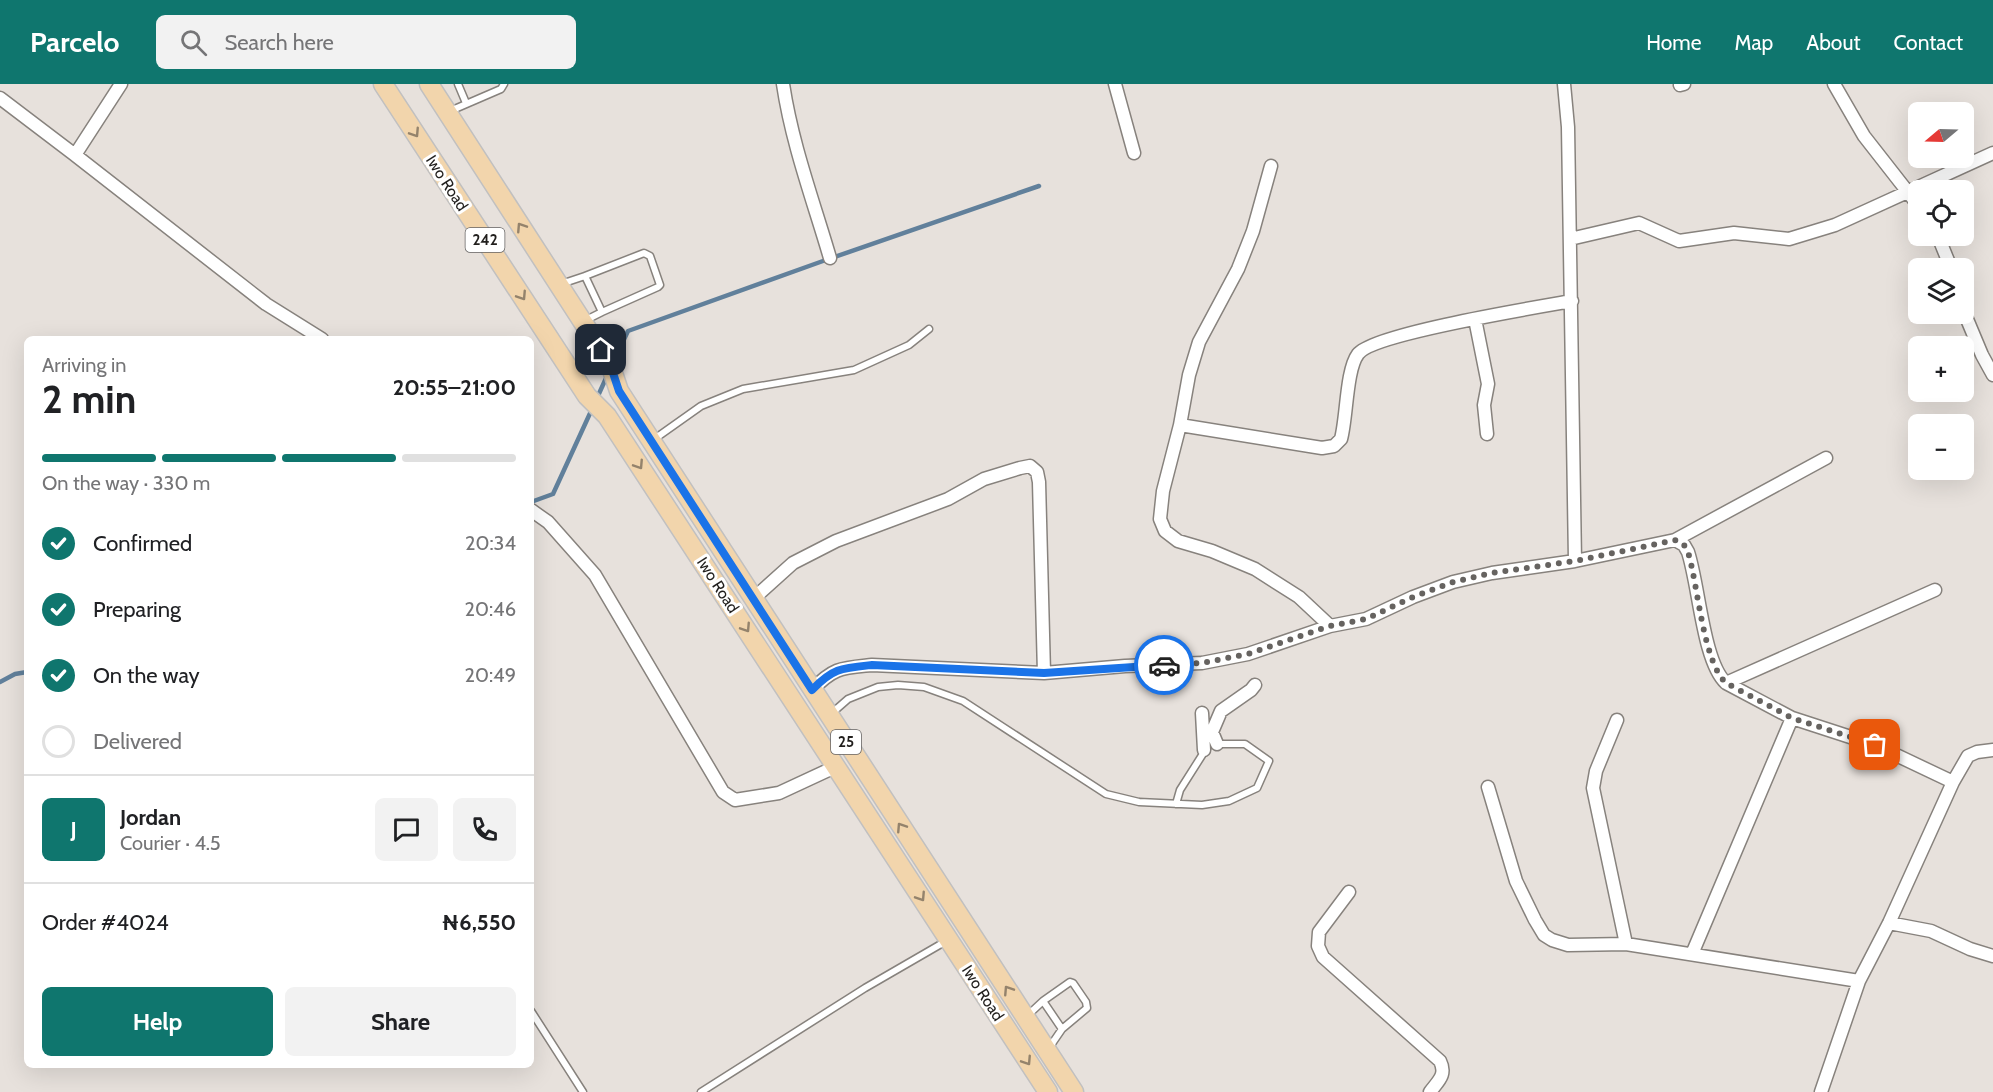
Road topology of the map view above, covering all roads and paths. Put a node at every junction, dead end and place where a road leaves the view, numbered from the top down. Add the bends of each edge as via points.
1 (121, 84) edge
2 (383, 84) edge
3 (429, 84) edge
4 (458, 84) edge
5 (504, 84) edge
6 (783, 84) edge
7 (1115, 84) edge
8 (1564, 84) edge
9 (1834, 84) edge
10 (0, 98) edge
11 (466, 103) junction
12 (448, 114) junction
13 (1134, 153) dead end
14 (1993, 153) edge
15 (75, 155) junction
16 (1271, 166) dead end
17 (1935, 180) edge
18 (1908, 191) edge
19 (1908, 192) edge
20 (1570, 239) junction
21 (830, 258) dead end
22 (585, 276) junction
23 (558, 284) junction
24 (1572, 301) junction
25 (602, 312) junction
26 (1475, 319) junction
27 (583, 322) junction
28 (1969, 324) edge
29 (929, 329) dead end
30 (317, 336) edge
31 (1993, 375) edge
32 (1180, 424) junction
33 (1487, 434) dead end
34 (651, 441) junction
35 (1826, 458) dead end
36 (534, 512) edge
37 (1676, 540) junction
38 (1575, 561) junction
39 (1935, 590) dead end
40 (753, 598) junction
41 (1330, 626) junction
42 (1044, 673) junction
43 (1726, 683) junction
44 (1255, 685) dead end
45 (812, 690) junction
46 (1202, 713) dead end
47 (829, 715) junction
48 (1792, 718) junction
49 (1617, 720) dead end
50 (1217, 744) junction
51 (1204, 750) junction
52 (1993, 750) edge
53 (836, 767) junction
54 (1953, 782) junction
55 (1488, 787) dead end
56 (1176, 804) junction
57 (1349, 892) dead end
58 (1889, 923) junction
59 (949, 940) junction
60 (1626, 944) junction
61 (1692, 954) junction
62 (1993, 956) edge
63 (1858, 981) junction
64 (1043, 1001) junction
65 (534, 1016) edge
66 (1028, 1021) junction
67 (1062, 1029) junction
68 (1012, 1038) junction
69 (1047, 1051) junction
70 (583, 1092) edge
71 (701, 1092) edge
72 (1047, 1092) edge
73 (1074, 1092) edge
74 (1430, 1092) edge
75 (1821, 1092) edge

1 - 15 street
2 -> 53 main road, Iwo Road / 242 via 587,396 607,416
3 - 12 main road, Iwo Road / 25
4 - 11 lane
5 - 11 lane via 501,89
6 - 21 street via 796,148
7 - 13 street
8 - 20 street
9 - 18 street via 1864,136
10 - 15 street
11 - 12 lane
23 -> 12 main road, Iwo Road / 25
14 - 17 street
15 - 30 street via 266,304
16 - 32 street via 1239,269 1198,342
19 - 20 street via 1835,225 1789,239 1734,232 1679,242 1639,223
20 - 24 street
22 - 23 lane
22 - 25 lane
22 - 25 lane via 644,253 650,255 660,285
23 - 27 main road, Iwo Road / 25
24 - 26 street
24 - 38 street
25 - 27 lane
26 - 32 street via 1364,348 1352,365 1345,426 1334,446 1307,446
26 - 33 street via 1488,384 1484,405
27 - 34 main road, Iwo Road / 25
28 - 31 street
29 - 34 lane via 909,345 854,370 743,389 701,406
32 - 41 street via 1161,499 1160,519 1165,531 1178,541 1255,569 1299,597
34 - 40 main road, Iwo Road / 25
35 - 37 street
36 - 53 street via 548,522 595,575 723,792 735,800 779,793
37 - 38 street
37 - 43 street via 1688,552 1711,658
38 - 41 street via 1453,582 1366,619
39 - 43 street
40 - 42 street via 794,563 836,541 948,499 984,479 1030,466 1039,477
40 - 45 main road, Iwo Road / 25
41 - 42 street via 1248,654 1202,663
42 - 45 street via 872,665 826,675
43 - 48 street
44 - 50 street via 1221,711 1212,732
45 - 47 main road, Iwo Road / 25
46 - 51 street
47 - 56 lane via 848,699 878,687 924,687 963,701 1106,794 1139,802
66 -> 47 main road, Iwo Road / 25
48 - 54 street via 1875,745
48 - 61 street
49 - 60 street via 1593,788
50 - 51 lane
50 - 56 lane via 1245,744 1269,761 1257,788 1229,801
51 - 56 lane
52 - 54 street via 1968,756
53 -> 59 main road, Iwo Road / 242
54 - 58 street
55 - 60 street via 1516,881 1544,935 1568,945
57 - 74 street via 1318,932 1318,946 1323,957 1440,1061 1443,1076
58 - 62 street via 1931,931
58 - 63 street
59 - 68 main road, Iwo Road / 242
59 - 71 lane
60 - 61 street
61 - 63 street
63 - 75 street
64 - 66 lane
64 - 67 lane
64 - 67 lane via 1070,982 1086,1002 1087,1008
65 - 70 lane
66 - 68 main road
66 - 69 main road, Iwo Road / 25
67 - 69 lane
68 -> 72 main road, Iwo Road / 242
69 - 73 main road, Iwo Road / 25

